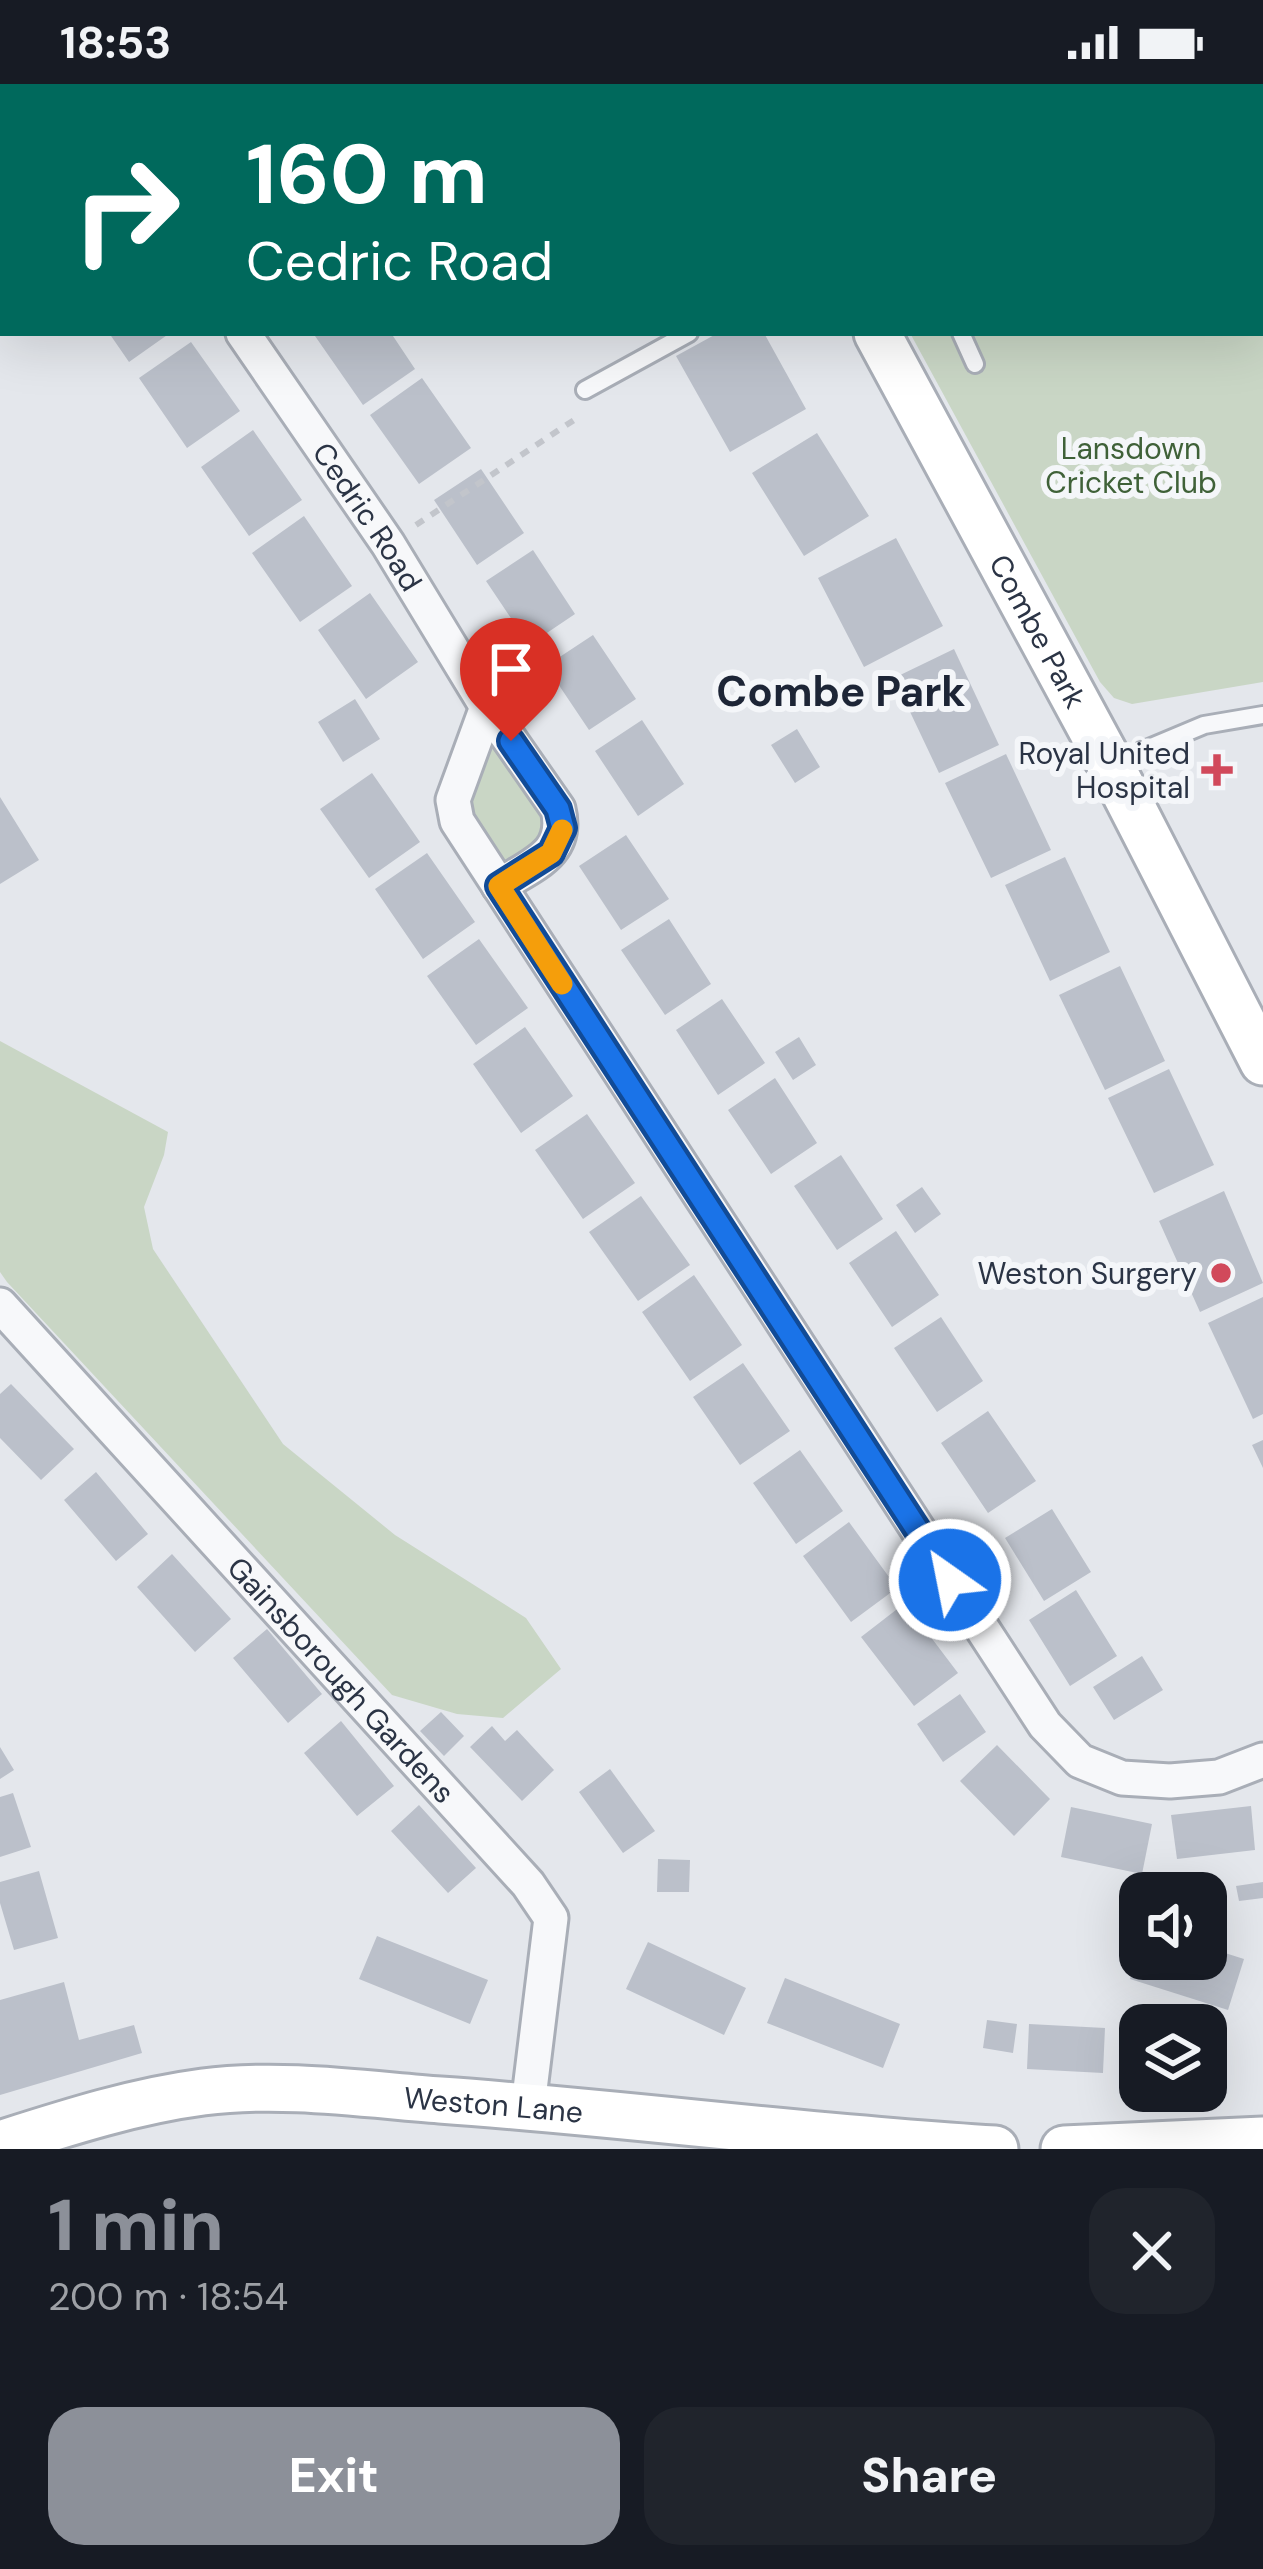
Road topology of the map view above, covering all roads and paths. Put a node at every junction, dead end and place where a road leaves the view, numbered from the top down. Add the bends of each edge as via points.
1 (245, 336) edge
2 (683, 336) edge
3 (880, 336) edge
4 (962, 336) edge
5 (974, 364) dead end
6 (585, 390) joint
7 (388, 544) junction
8 (488, 706) junction
9 (1263, 715) edge
10 (1110, 764) junction
11 (499, 886) junction
12 (1263, 1061) edge
13 (0, 1306) edge
14 (1263, 1760) edge
15 (529, 2106) junction
16 (1263, 2140) edge
17 (0, 2144) edge
18 (995, 2149) edge
19 (1064, 2149) edge

1 - 7 street, Cedric Road
2 - 6 lane
3 - 10 street, Combe Park
4 - 5 lane
6 - 7 path via 589,410
7 - 8 street, Cedric Road
8 - 11 street via 453,800 457,821
8 - 11 street, Cedric Road via 563,828 551,853
9 - 10 lane via 1204,725
10 - 12 street, Combe Park
11 - 14 street via 1045,1725 1080,1761 1122,1778 1220,1777
13 - 15 street, Gainsborough Gardens via 551,1918
15 - 17 street, Weston Lane via 305,2090 205,2092
15 - 18 street, Weston Lane
16 - 19 street

